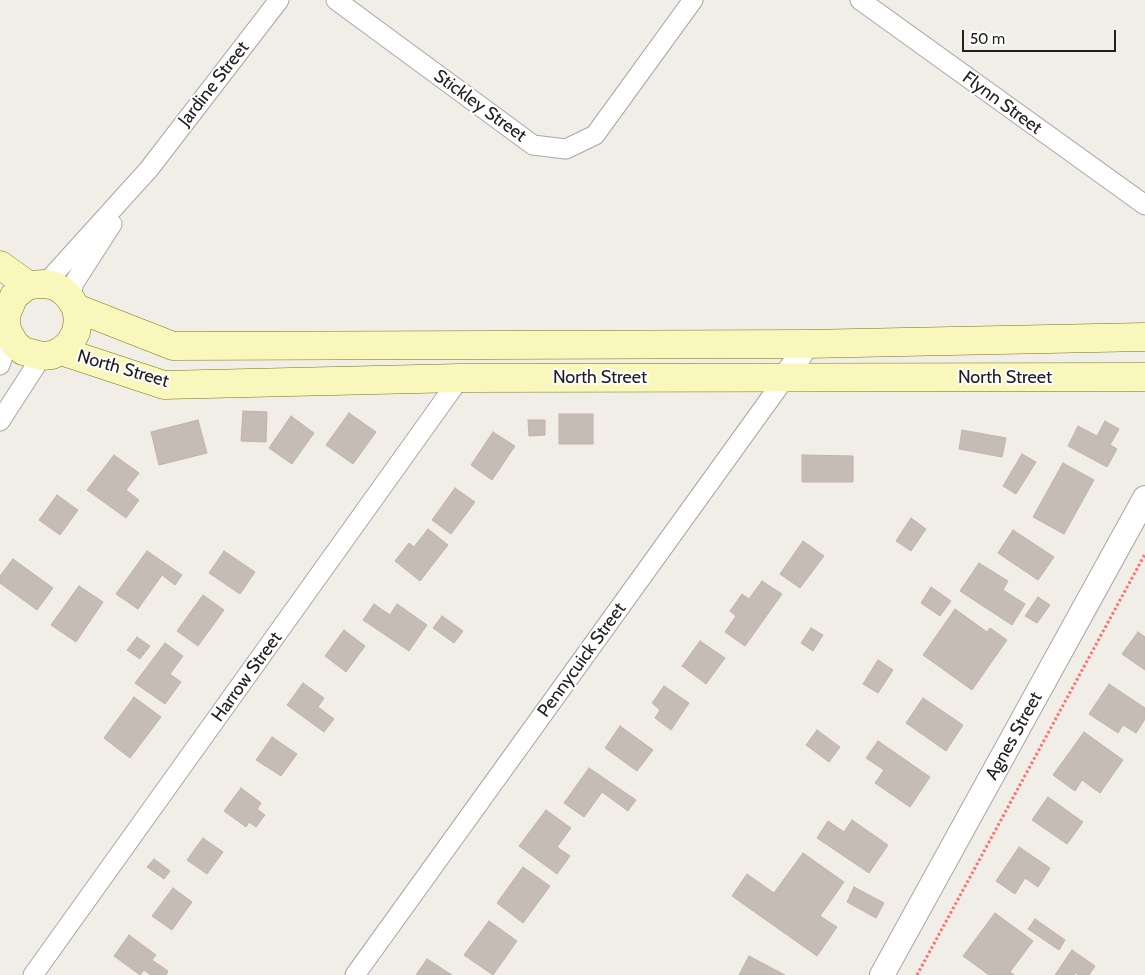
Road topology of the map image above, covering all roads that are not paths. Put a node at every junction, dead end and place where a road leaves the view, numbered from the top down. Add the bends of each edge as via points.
1 (279, 0) edge
2 (336, 0) edge
3 (693, 0) edge
4 (860, 0) edge
5 (149, 168) junction
6 (1145, 206) edge
7 (0, 265) edge
8 (36, 284) junction
9 (73, 303) junction
10 (5, 321) edge
11 (1145, 337) edge
12 (807, 344) junction
13 (51, 353) junction
14 (0, 365) edge
15 (1145, 377) edge
16 (460, 378) junction
17 (785, 378) junction
18 (0, 421) edge
19 (1145, 498) edge
20 (33, 975) edge
21 (355, 975) edge
22 (882, 975) edge

1 - 5 street, Jardine Street
2 - 3 street, Stickley Street via 533,145 566,149 595,135
4 - 6 street, Flynn Street
5 - 8 street, Jardine Street
5 - 9 street, Jardine Street via 74,283
7 - 8 main road, North Street
8 - 9 main road, North Street via 55,286
8 - 10 main road via 14,296
9 - 12 main road, North Street via 173,346
9 - 13 main road, North Street via 78,320 76,332 70,343
10 - 13 main road, North Street via 23,351
10 - 14 street
11 - 12 main road, North Street
12 - 17 street, Pennycuick Street
13 - 16 main road, North Street via 164,385
13 - 18 street
15 - 17 main road, North Street
16 - 17 main road, North Street
16 - 20 street, Harrow Street
17 - 21 street, Pennycuick Street
19 - 22 street, Agnes Street

